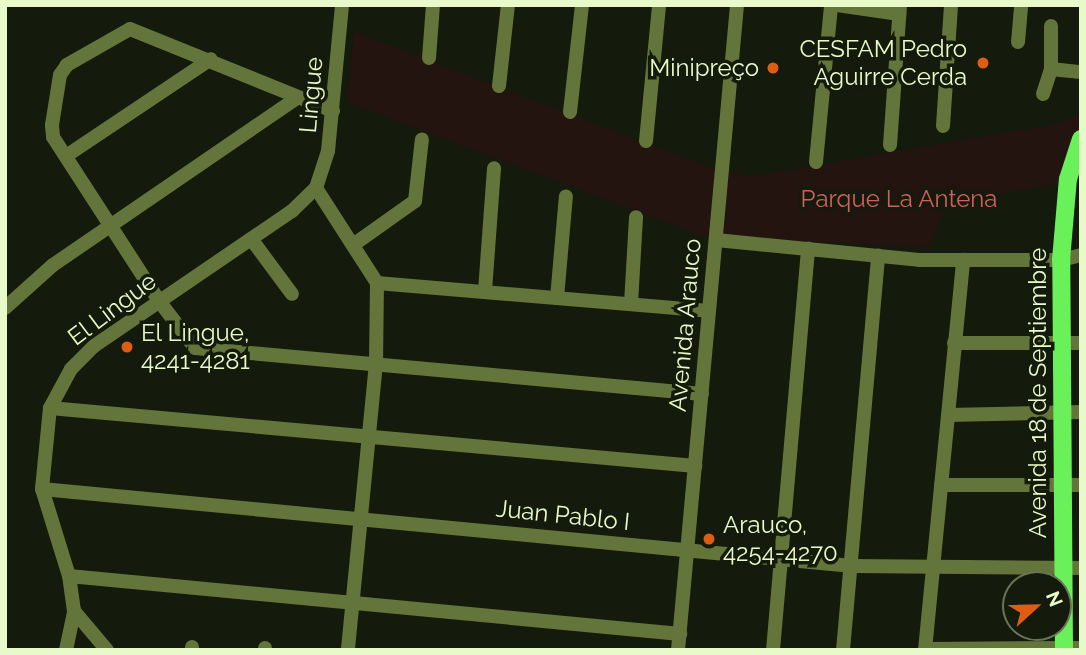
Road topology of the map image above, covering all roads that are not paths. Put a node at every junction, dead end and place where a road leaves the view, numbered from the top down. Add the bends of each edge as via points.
1 (342, 5) edge
2 (433, 5) edge
3 (508, 5) edge
4 (582, 5) edge
5 (659, 5) edge
6 (737, 5) edge
7 (831, 5) edge
8 (837, 5) edge
9 (951, 5) edge
10 (1021, 5) edge
11 (900, 10) edge
12 (1051, 26) dead end
13 (1018, 42) dead end
14 (429, 58) dead end
15 (211, 59) junction
16 (1051, 69) junction
17 (1081, 72) edge
18 (499, 86) dead end
19 (1043, 94) dead end
20 (297, 97) junction
21 (333, 111) junction
22 (570, 112) dead end
23 (943, 126) dead end
24 (422, 139) dead end
25 (1081, 139) edge
26 (646, 141) dead end
27 (890, 145) dead end
28 (66, 156) junction
29 (816, 162) dead end
30 (494, 168) dead end
31 (316, 188) junction
32 (566, 196) dead end
33 (636, 217) dead end
34 (111, 226) junction
35 (252, 240) junction
36 (716, 240) junction
37 (353, 245) junction
38 (808, 249) junction
39 (1081, 255) edge
40 (878, 256) junction
41 (962, 260) junction
42 (1060, 260) junction
43 (377, 283) junction
44 (485, 291) junction
45 (292, 294) dead end
46 (556, 298) junction
47 (159, 301) junction
48 (631, 304) junction
49 (5, 308) edge
50 (709, 311) junction
51 (1081, 342) edge
52 (954, 343) junction
53 (1061, 343) junction
54 (376, 363) junction
55 (702, 394) junction
56 (50, 408) junction
57 (1062, 412) junction
58 (1081, 412) edge
59 (948, 415) junction
60 (369, 436) junction
61 (695, 466) junction
62 (941, 485) junction
63 (1062, 485) junction
64 (1081, 485) edge
65 (42, 489) junction
66 (362, 517) junction
67 (688, 550) junction
68 (782, 558) junction
69 (852, 566) junction
70 (1072, 568) edge
71 (933, 569) junction
72 (69, 576) junction
73 (352, 605) junction
74 (74, 611) junction
75 (680, 634) junction
76 (925, 649) edge
77 (1069, 649) edge
78 (66, 650) edge
79 (107, 650) edge
80 (348, 650) edge
81 (678, 650) edge
82 (773, 650) edge
83 (843, 650) edge

1 - 21 street, Lingue
2 - 14 street
3 - 18 street
4 - 22 street
5 - 26 street
6 - 36 street, Avenida Arauco
7 - 29 street
8 - 11 street
9 - 23 street
10 - 13 street
11 - 27 street
12 - 16 street
15 - 20 street
15 - 28 street
15 - 28 street via 130,29 66,65 60,75 52,125 53,137
16 - 17 street
16 - 19 street
20 - 21 street
20 - 34 street
21 - 31 street, Lingue via 328,151
24 - 37 street via 415,201
25 - 42 main road, Avenida 18 de Septiembre via 1068,179
28 - 34 street
30 - 44 street
31 - 35 street, El Lingue
31 - 37 street
32 - 46 street
33 - 48 street
34 - 47 street
34 - 49 street via 53,265
35 - 45 street
35 - 47 street, El Lingue
36 - 38 street
36 - 50 street, Avenida Arauco
37 - 43 street
38 - 40 street
38 - 68 street
39 - 42 street
40 - 41 street
40 - 69 street
41 - 42 street
41 - 52 street
42 - 53 main road, Avenida 18 de Septiembre
43 - 44 street
43 - 54 street
44 - 46 street
46 - 48 street
47 - 54 street via 195,348
47 - 56 street, El Lingue via 94,346 71,369
48 - 50 street
50 - 55 street, Avenida Arauco
51 - 53 street
52 - 53 street
52 - 59 street
53 - 57 main road, Avenida 18 de Septiembre
54 - 55 street
54 - 60 street
55 - 61 street, Avenida Arauco
56 - 60 street
56 - 65 street, El Lingue
57 - 58 street
57 - 59 street
57 - 63 main road, Avenida 18 de Septiembre
59 - 62 street
60 - 61 street
60 - 66 street
61 - 67 street, Avenida Arauco
62 - 63 street
62 - 71 street
63 - 64 street
63 - 70 main road, Avenida 18 de Septiembre
65 - 66 street, Juan Pablo I
65 - 72 street, El Lingue
66 - 67 street, Juan Pablo I
66 - 73 street
67 - 68 street, Juan Pablo I
67 - 75 street, Avenida Arauco
68 - 69 street, Juan Pablo I
68 - 82 street
69 - 71 street, Juan Pablo I
69 - 83 street
70 - 71 street, Juan Pablo I
70 - 77 main road, Avenida 18 de Septiembre
71 - 76 street
72 - 73 street
72 - 74 street, El Lingue
73 - 75 street
73 - 80 street
74 - 78 street, El Lingue
74 - 79 street
75 - 81 street, Avenida Arauco
76 - 77 street

